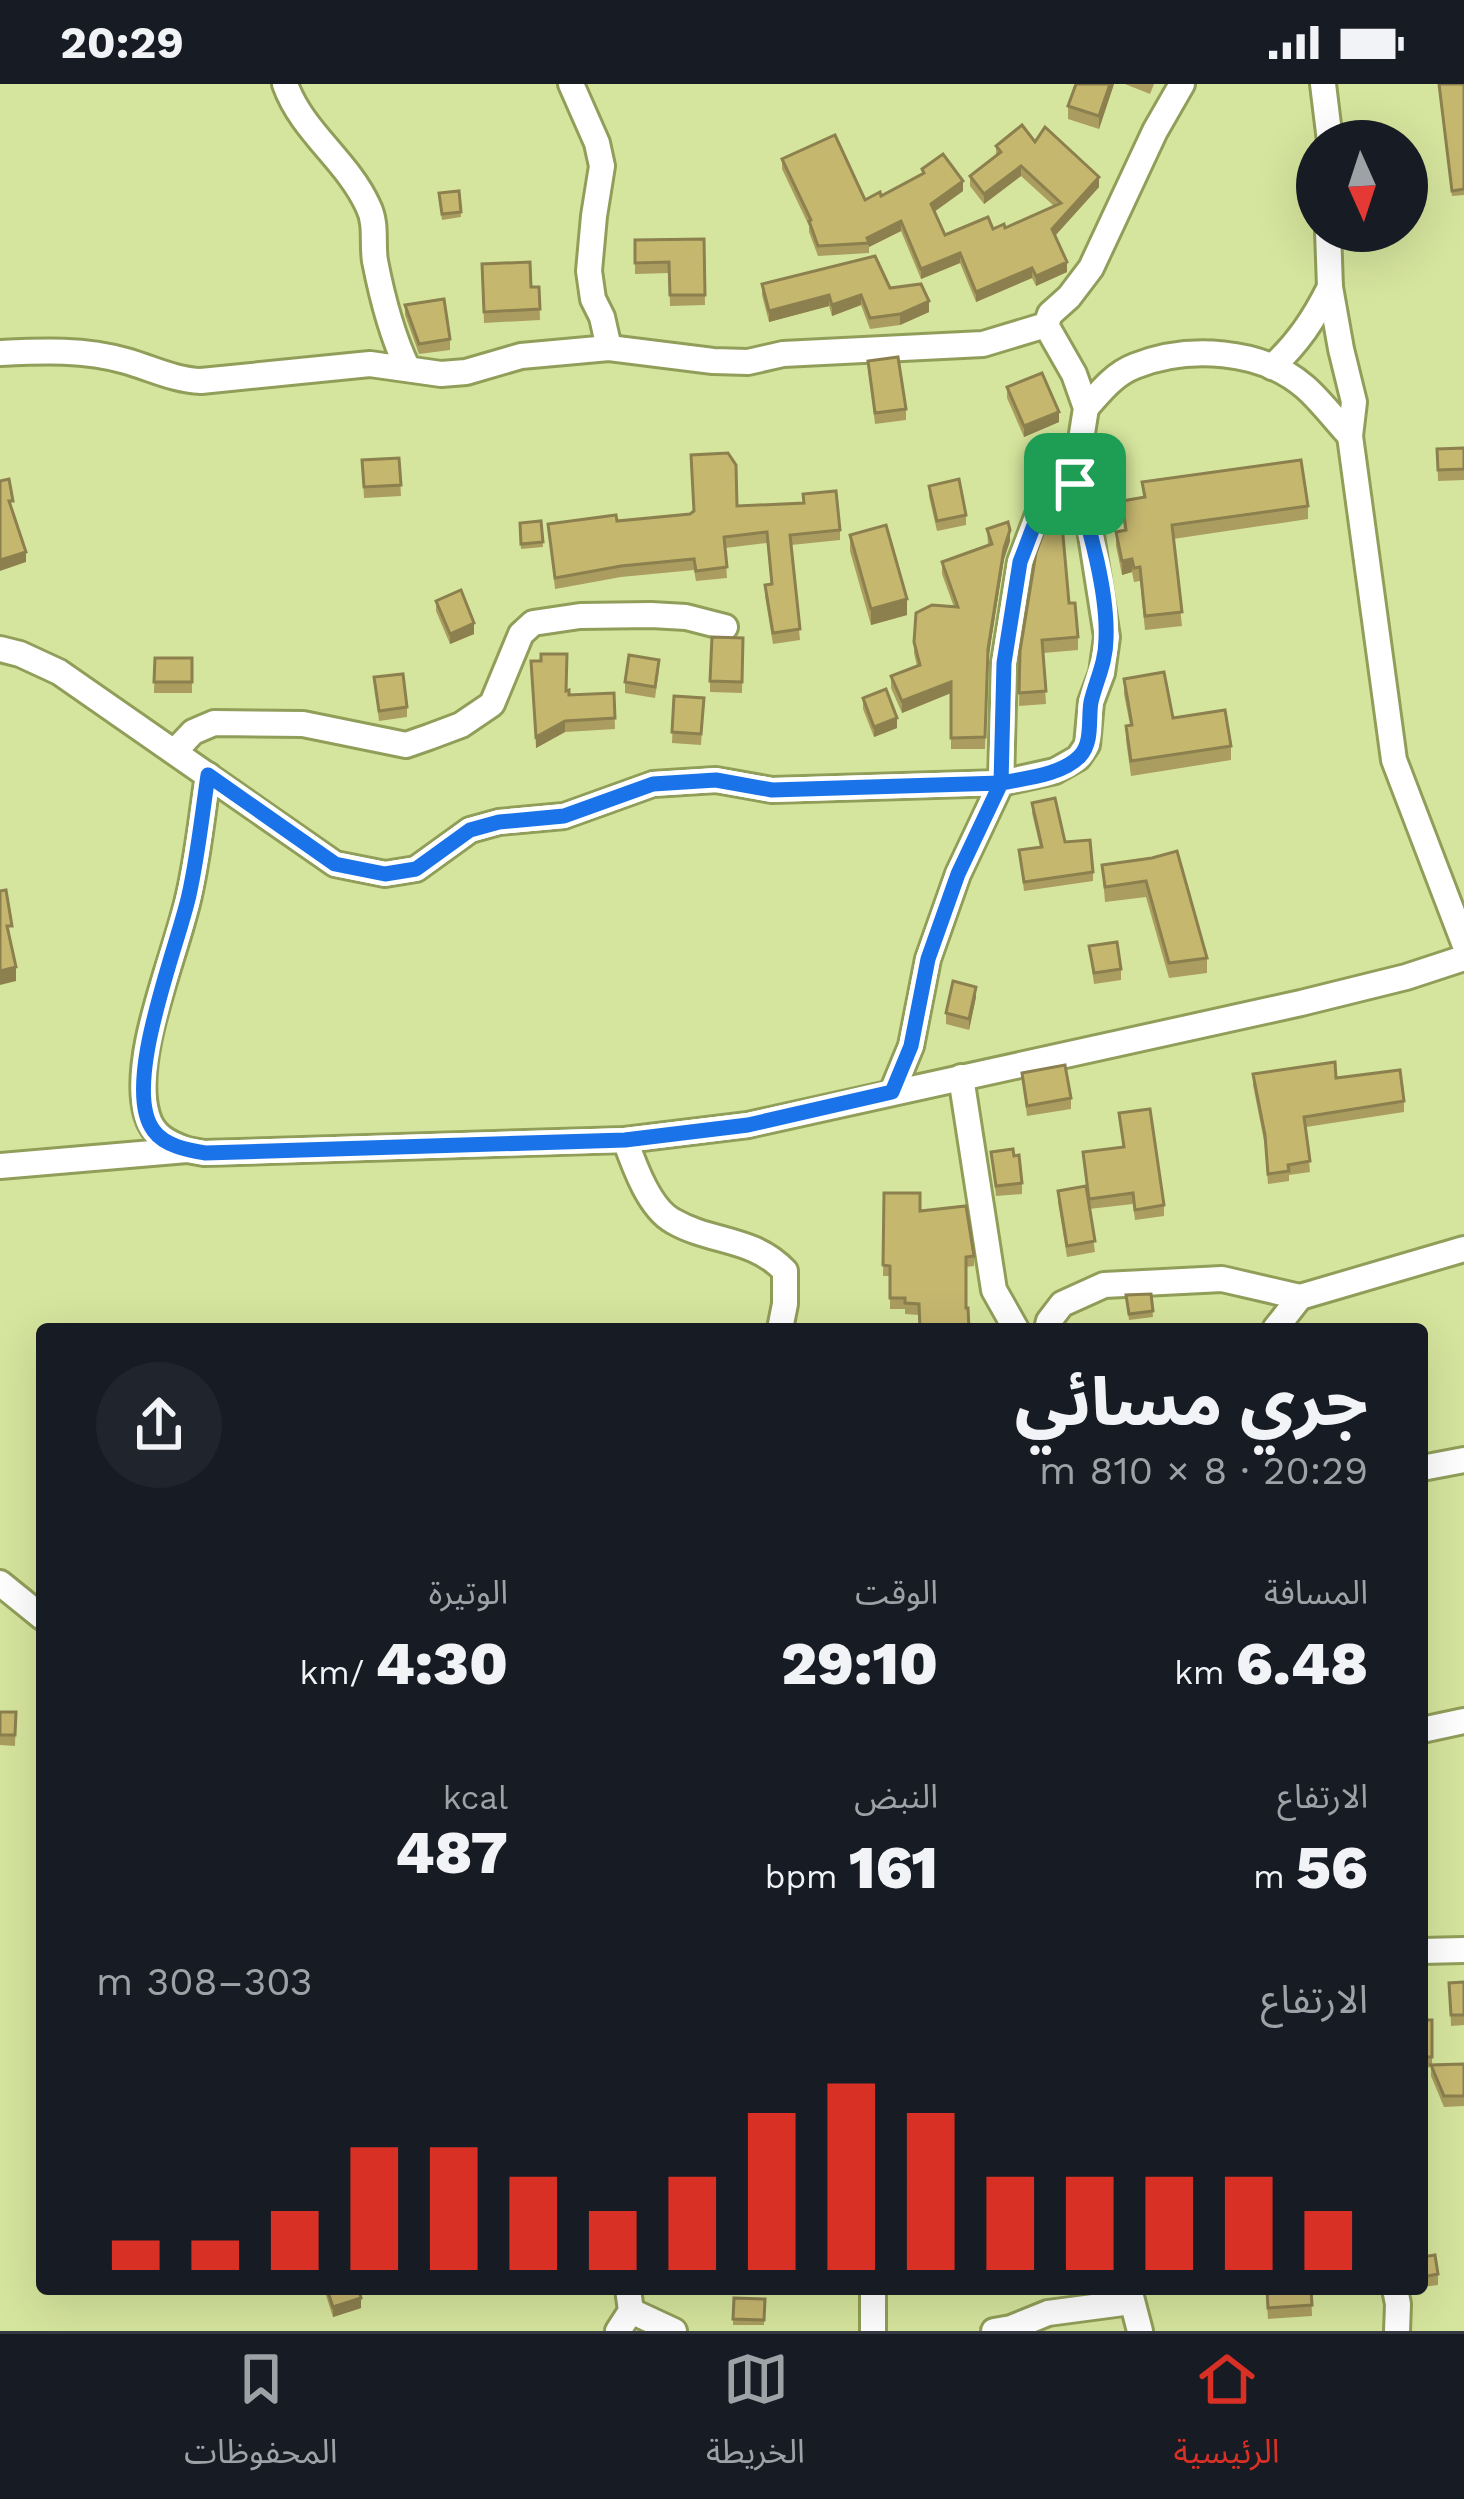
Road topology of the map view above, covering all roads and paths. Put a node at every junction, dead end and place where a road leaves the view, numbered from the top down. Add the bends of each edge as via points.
1 (285, 84) edge
2 (571, 84) edge
3 (1182, 84) edge
4 (1323, 84) edge
5 (1327, 120) edge
6 (1329, 252) edge
7 (1330, 287) junction
8 (1046, 325) junction
9 (609, 348) junction
10 (0, 353) edge
11 (1272, 367) junction
12 (407, 368) junction
13 (1085, 408) junction
14 (1350, 436) junction
15 (1075, 484) junction
16 (725, 627) dead end
17 (0, 649) edge
18 (175, 751) junction
19 (208, 775) junction
20 (1001, 783) junction
21 (1464, 943) edge
22 (1464, 958) edge
23 (961, 1077) junction
24 (892, 1092) junction
25 (625, 1140) junction
26 (187, 1150) junction
27 (5, 1161) edge
28 (1464, 1249) edge
29 (1300, 1297) junction
30 (781, 1323) edge
31 (1013, 1323) edge
32 (1048, 1323) edge
33 (1280, 1323) edge
34 (1464, 1460) edge
35 (1428, 1467) edge
36 (0, 1582) edge
37 (36, 1612) edge
38 (1464, 1721) edge
39 (1428, 1729) edge
40 (1464, 1950) edge
41 (1428, 1951) edge
42 (872, 2295) edge
43 (1130, 2295) edge
44 (1396, 2295) edge
45 (626, 2310) edge
46 (674, 2331) edge
47 (874, 2331) edge
48 (994, 2331) edge
49 (1140, 2331) edge
50 (1396, 2331) edge

1 - 12 street via 299,116 371,211 384,298
2 - 9 street via 602,166 590,271
3 - 8 street via 1091,268
4 - 5 street
6 - 7 street
7 - 11 street via 1296,345
7 - 14 street via 1354,402
8 - 9 street via 983,344 748,362
8 - 13 street
9 - 12 street via 521,356 466,372
10 - 12 street via 75,351 188,381 370,364
11 - 13 street via 1188,354 1133,366
11 - 14 street via 1304,386
13 - 15 street
14 - 21 street via 1394,760
15 - 20 street via 1042,504 1020,562 1004,663
15 - 20 street via 1107,637 1087,745 1054,771
16 - 18 street via 686,616 533,622 492,704 429,737 406,745 303,724 229,723 193,732
17 - 18 street via 59,672
18 - 19 street
19 - 20 street via 335,864 385,874 416,869 470,830 564,816 653,784 716,780 789,790
19 - 26 street via 189,896 142,1081 153,1131
20 - 24 street via 928,959 911,1046
22 - 23 street via 1301,1003
23 - 24 street
23 - 31 street via 994,1290
24 - 25 street via 748,1125
25 - 26 street
25 - 30 street via 641,1183 670,1220 770,1254 785,1271
26 - 27 street
28 - 29 street
29 - 32 street via 1222,1279 1104,1286 1061,1304
29 - 33 street
34 - 35 street
36 - 37 street
38 - 39 street
40 - 41 street
42 - 47 street
43 - 48 street
43 - 49 street
44 - 50 street
45 - 46 street

